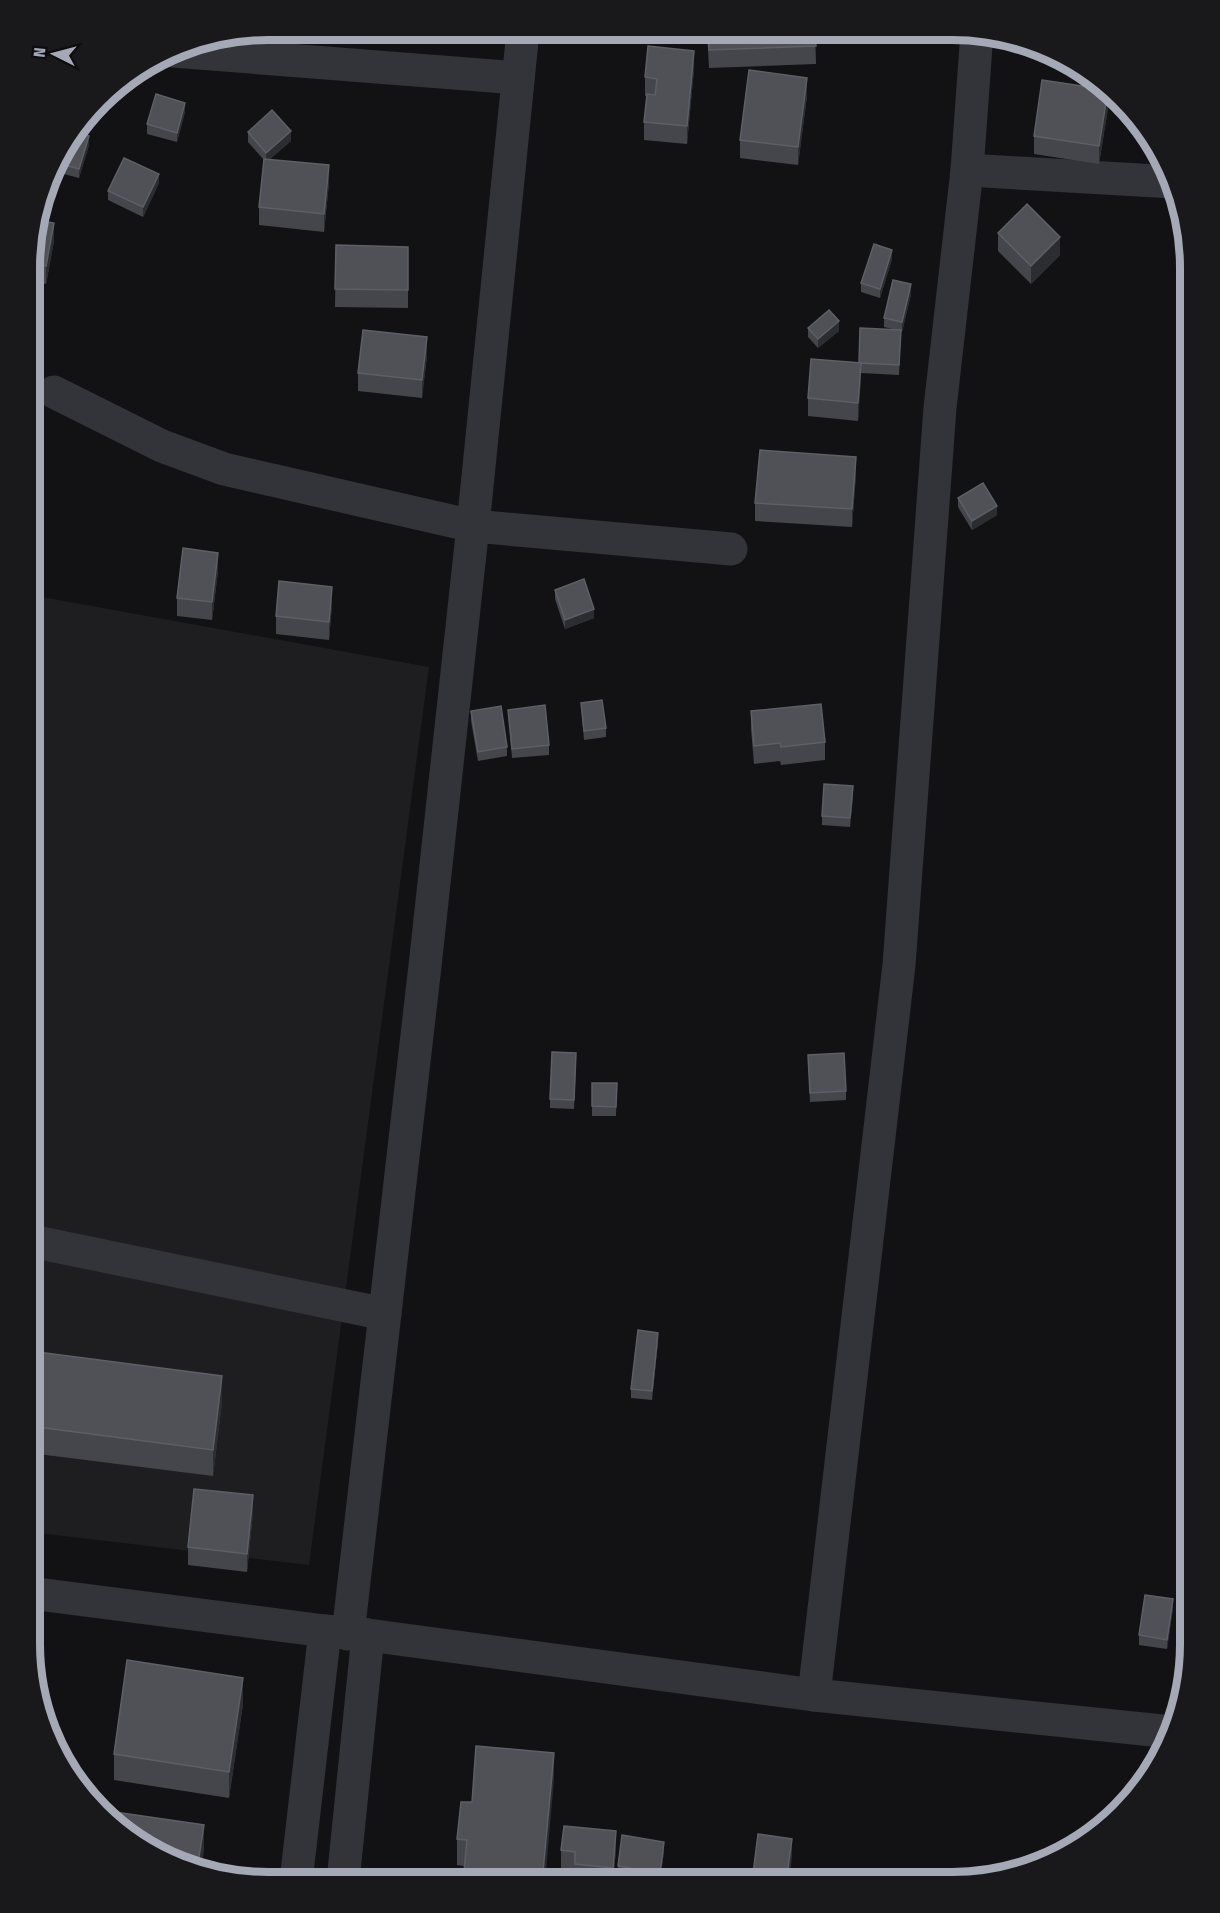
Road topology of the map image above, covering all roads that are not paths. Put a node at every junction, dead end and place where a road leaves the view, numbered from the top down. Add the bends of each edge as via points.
1 (522, 40) edge
2 (976, 42) edge
3 (196, 53) edge
4 (518, 78) junction
5 (967, 170) junction
6 (1162, 181) edge
7 (54, 392) dead end
8 (473, 526) junction
9 (730, 549) dead end
10 (40, 1243) edge
11 (385, 1314) junction
12 (40, 1594) edge
13 (347, 1633) junction
14 (814, 1695) junction
15 (1162, 1731) edge
16 (298, 1873) edge
17 (343, 1873) edge

1 - 4 street
2 - 5 street
3 - 4 street
4 - 8 street
5 - 6 street
5 - 14 street via 940,408 900,965
7 - 8 street via 162,446 224,469
8 - 9 street
8 - 11 street
10 - 11 street
11 - 13 street
12 - 13 street
13 - 14 street
13 - 16 street
13 - 17 street
14 - 15 street

